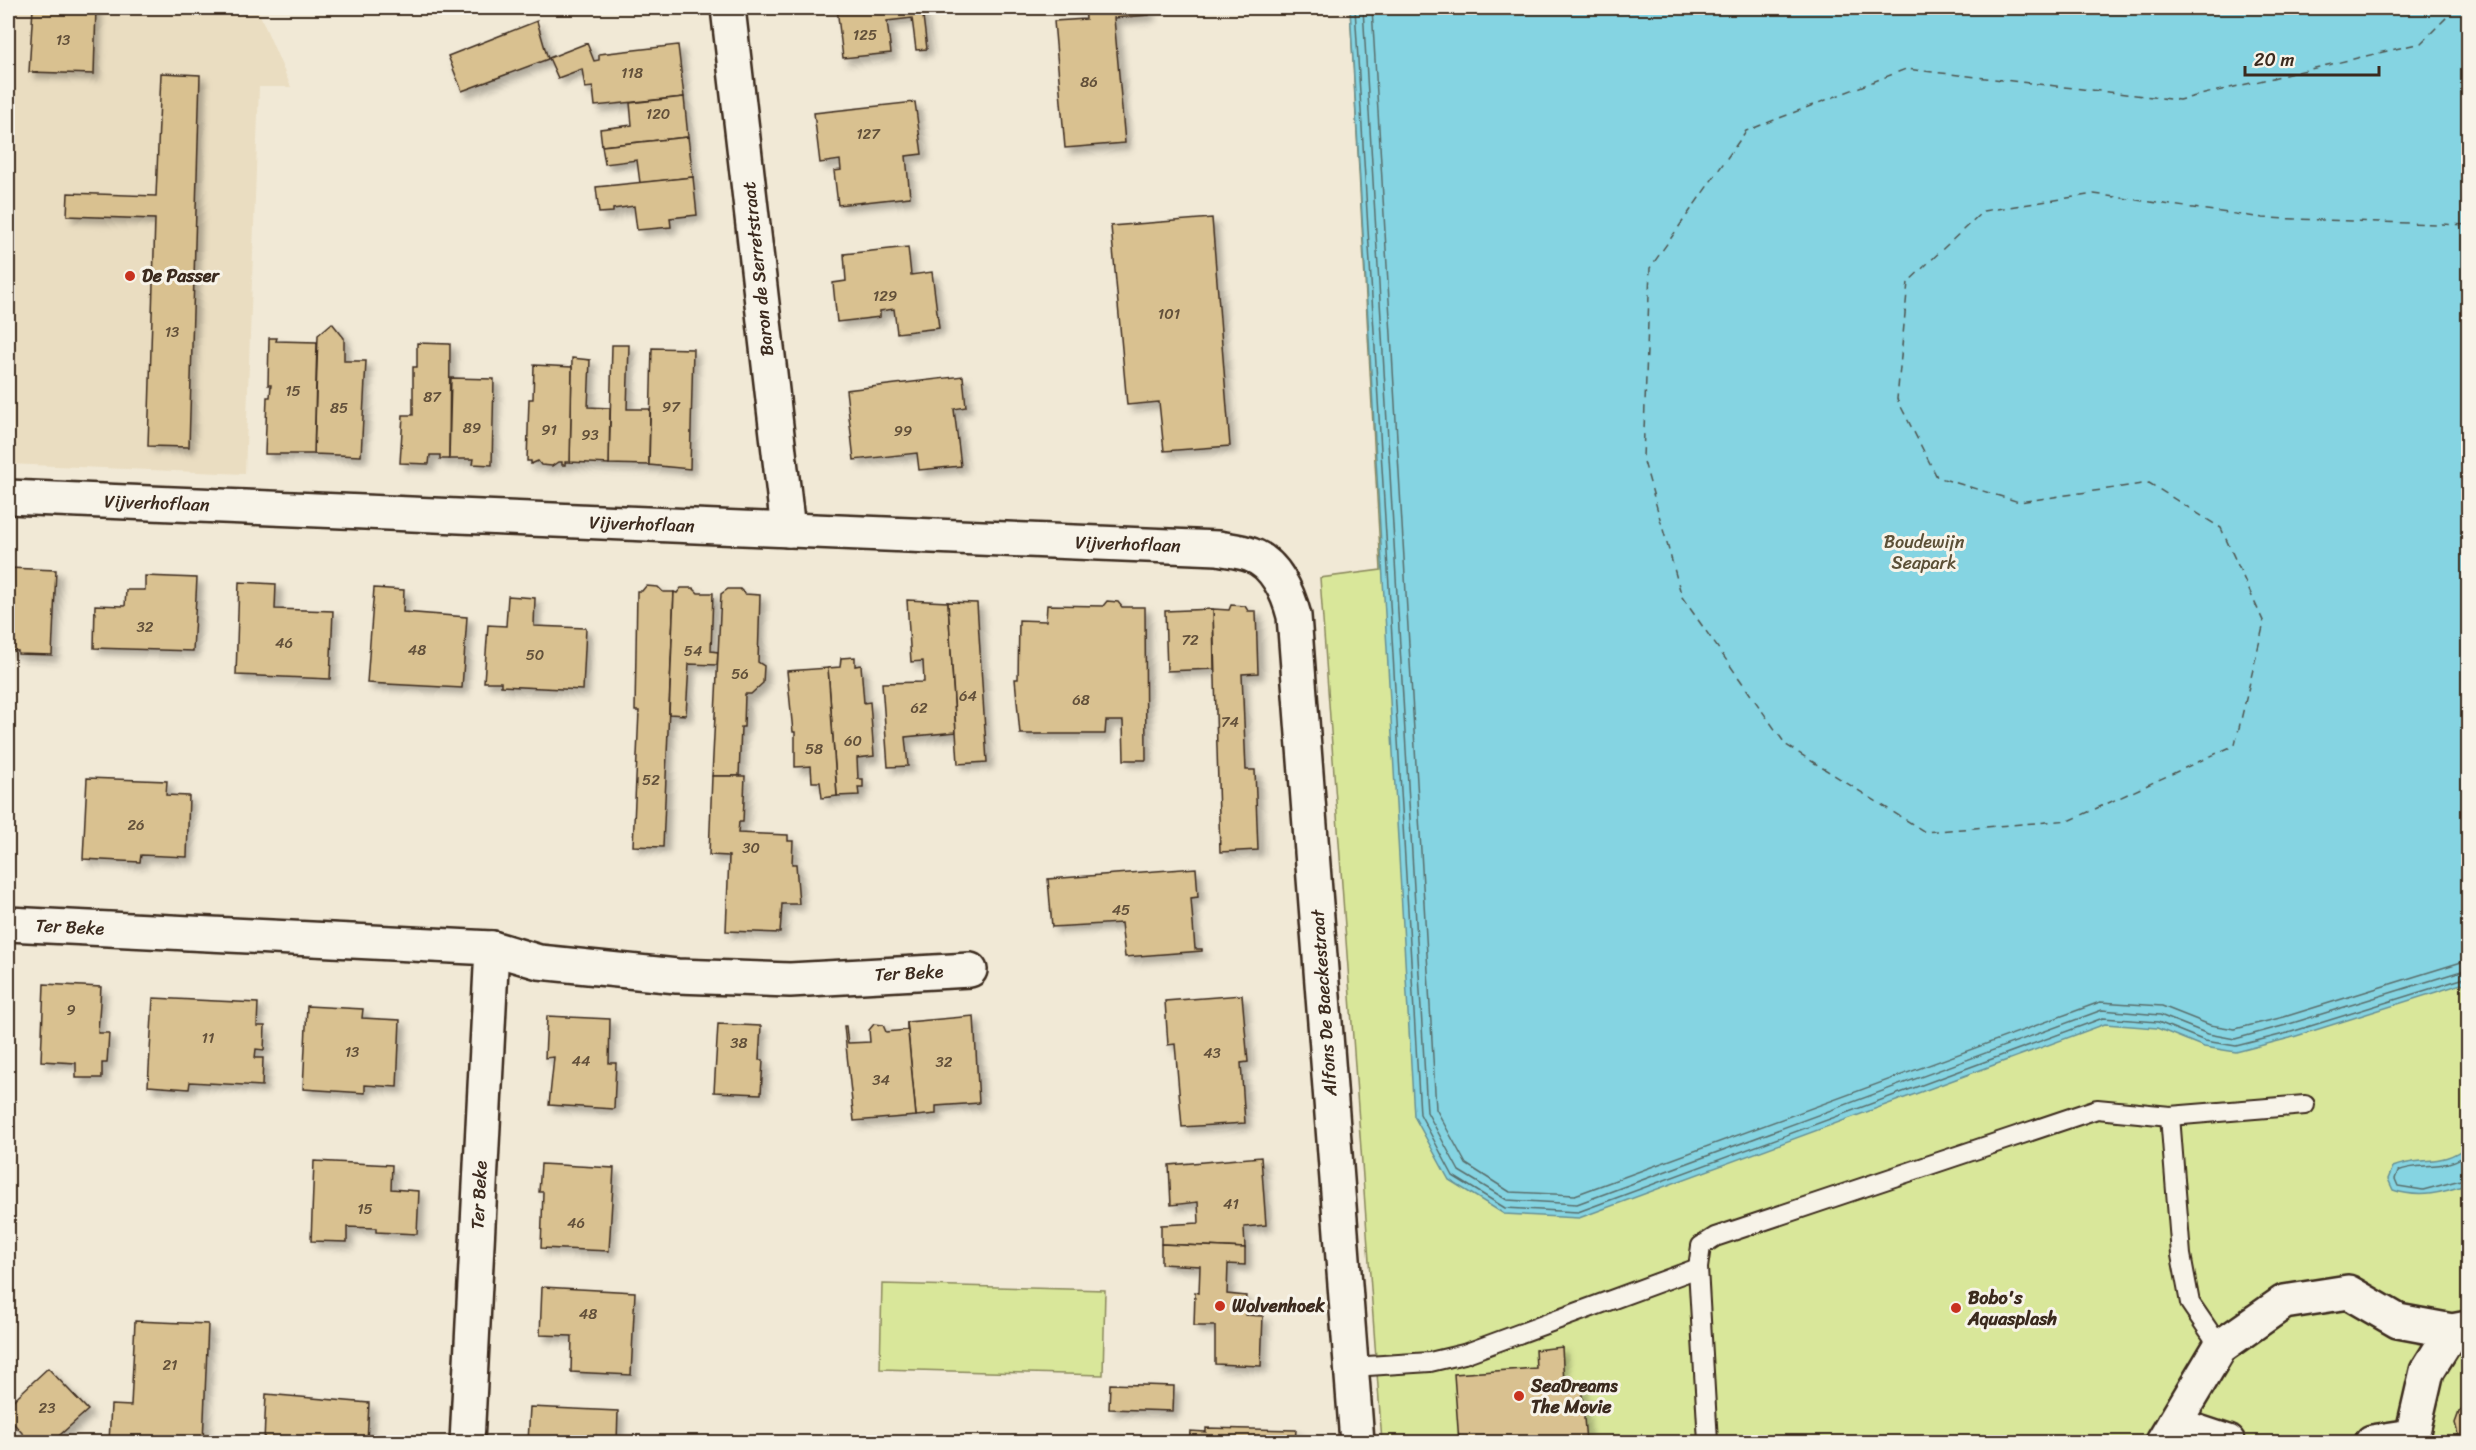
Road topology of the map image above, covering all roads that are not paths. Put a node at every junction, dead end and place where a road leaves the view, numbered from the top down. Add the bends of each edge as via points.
1 (729, 8) edge
2 (8, 497) edge
3 (788, 530) junction
4 (1271, 570) joint
5 (8, 924) edge
6 (492, 948) junction
7 (970, 970) dead end
8 (2305, 1104) dead end
9 (2170, 1116) junction
10 (1698, 1268) junction
11 (2461, 1329) edge
12 (2220, 1347) junction
13 (1352, 1367) junction
14 (2168, 1433) edge
15 (2414, 1439) edge
16 (467, 1443) edge
17 (1357, 1443) edge
18 (1708, 1443) edge
19 (2228, 1443) edge
20 (2372, 1443) edge

1 - 3 street, Baron de Serretstraat
2 - 3 street, Vijverhoflaan
3 - 4 street, Vijverhoflaan via 1218,548 1252,555
4 - 13 street, Alfons De Baeckestraat via 1289,597 1294,616
5 - 6 street, Ter Beke
6 - 7 street, Ter Beke via 539,962 677,976 790,980
6 - 16 street, Ter Beke
8 - 9 lane
9 - 10 lane via 2097,1109 1715,1237 1701,1246
9 - 12 lane via 2181,1255 2190,1303
10 - 13 lane via 1464,1354 1430,1362
10 - 18 lane
11 - 12 street via 2398,1321 2348,1292 2284,1302
11 - 15 street via 2427,1371
12 - 14 street
13 - 17 street, Alfons De Baeckestraat
14 - 19 street
15 - 20 street

